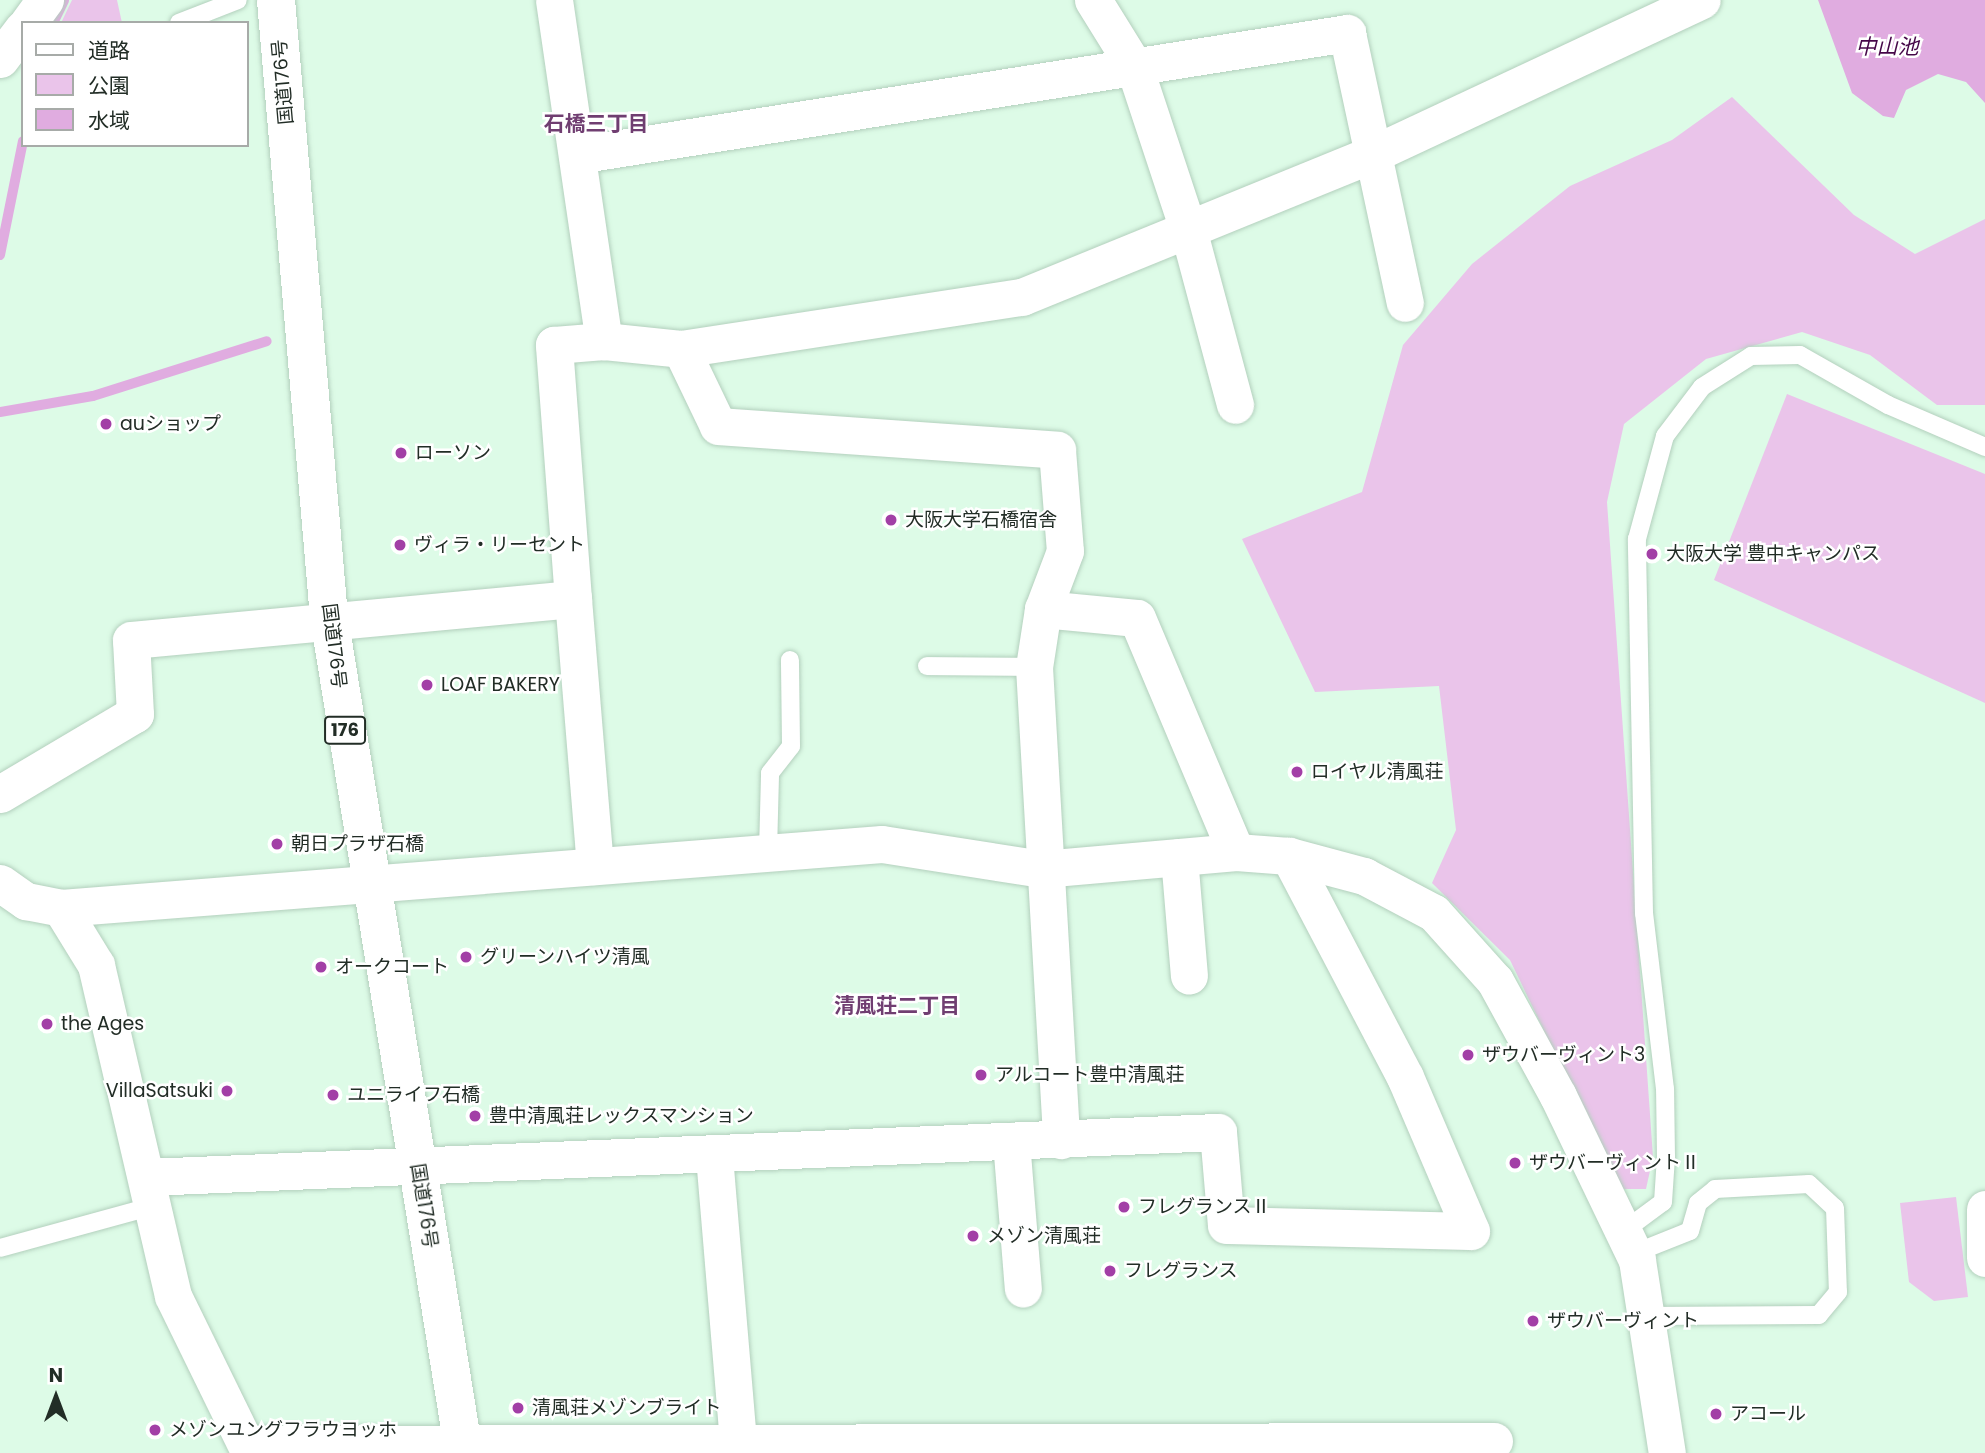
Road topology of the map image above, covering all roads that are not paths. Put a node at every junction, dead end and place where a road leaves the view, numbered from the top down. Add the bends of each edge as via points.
1 (45, 0) edge
2 (238, 0) edge
3 (276, 0) edge
4 (554, 0) edge
5 (1093, 0) edge
6 (1702, 0) edge
7 (29, 21) edge
8 (184, 21) edge
9 (21, 33) edge
10 (0, 59) edge
11 (1134, 66) junction
12 (1373, 153) junction
13 (577, 155) junction
14 (1188, 229) junction
15 (1405, 303) dead end
16 (604, 341) junction
17 (681, 349) junction
18 (1235, 405) dead end
19 (1985, 447) edge
20 (573, 599) junction
21 (1043, 609) junction
22 (329, 617) junction
23 (790, 660) dead end
24 (927, 666) dead end
25 (1034, 667) junction
26 (0, 794) edge
27 (768, 852) junction
28 (1236, 852) junction
29 (1289, 856) junction
30 (1179, 857) junction
31 (595, 866) junction
32 (1042, 869) junction
33 (0, 883) edge
34 (369, 883) junction
35 (61, 908) junction
36 (1189, 976) dead end
37 (1061, 1140) junction
38 (1011, 1142) junction
39 (713, 1156) junction
40 (418, 1168) junction
41 (151, 1191) junction
42 (1985, 1209) edge
43 (1630, 1242) junction
44 (0, 1248) edge
45 (1985, 1258) edge
46 (1023, 1289) dead end
47 (1646, 1316) junction
48 (1494, 1441) dead end
49 (1033, 1446) edge
50 (1236, 1446) edge
51 (1444, 1447) edge
52 (248, 1448) edge
53 (463, 1448) edge
54 (738, 1448) edge
55 (1667, 1453) edge

1 - 7 street
2 - 8 lane
3 - 22 highway, 国道176号 / 176
4 - 13 street
5 - 11 street
6 - 12 street
9 - 10 street
11 - 12 street via 1347,33
11 - 13 street
11 - 14 street
12 - 14 street
12 - 15 street
13 - 16 street
14 - 17 street via 1022,298
14 - 18 street
16 - 17 street
16 - 20 street via 554,345
17 - 21 street via 718,426 1057,450 1065,551
19 - 43 lane via 1888,405 1800,355 1751,356 1702,387 1665,436 1637,539 1644,913 1665,1089 1666,1157 1663,1202
20 - 22 street
20 - 31 street
21 - 25 street
21 - 28 street via 1136,618
22 - 26 street via 131,640 135,714
22 - 34 highway, 国道176号 / 176
23 - 27 lane via 792,746 770,773
24 - 25 lane
25 - 32 street
27 - 31 street
27 - 32 street via 882,844
28 - 29 street
28 - 30 street
29 - 37 street via 1405,1077 1471,1231 1226,1225 1218,1132
29 - 43 street via 1364,876 1434,913 1496,981
30 - 32 street
30 - 36 street
31 - 34 street
32 - 37 street
33 - 35 street via 26,901
34 - 35 street
34 - 40 highway, 国道176号 / 176
35 - 41 street via 96,965
37 - 38 street
38 - 39 street
38 - 46 street
39 - 40 street
39 - 54 street
40 - 41 street
40 - 53 highway, 国道176号 / 176
41 - 44 lane
41 - 52 street via 173,1296
42 - 45 street
43 - 47 street
43 - 47 lane via 1690,1231 1698,1203 1715,1189 1810,1184 1835,1208 1838,1292 1819,1315
47 - 55 street
48 - 51 street
49 - 50 street
49 - 54 street
50 - 51 street
52 - 53 street
53 - 54 street

